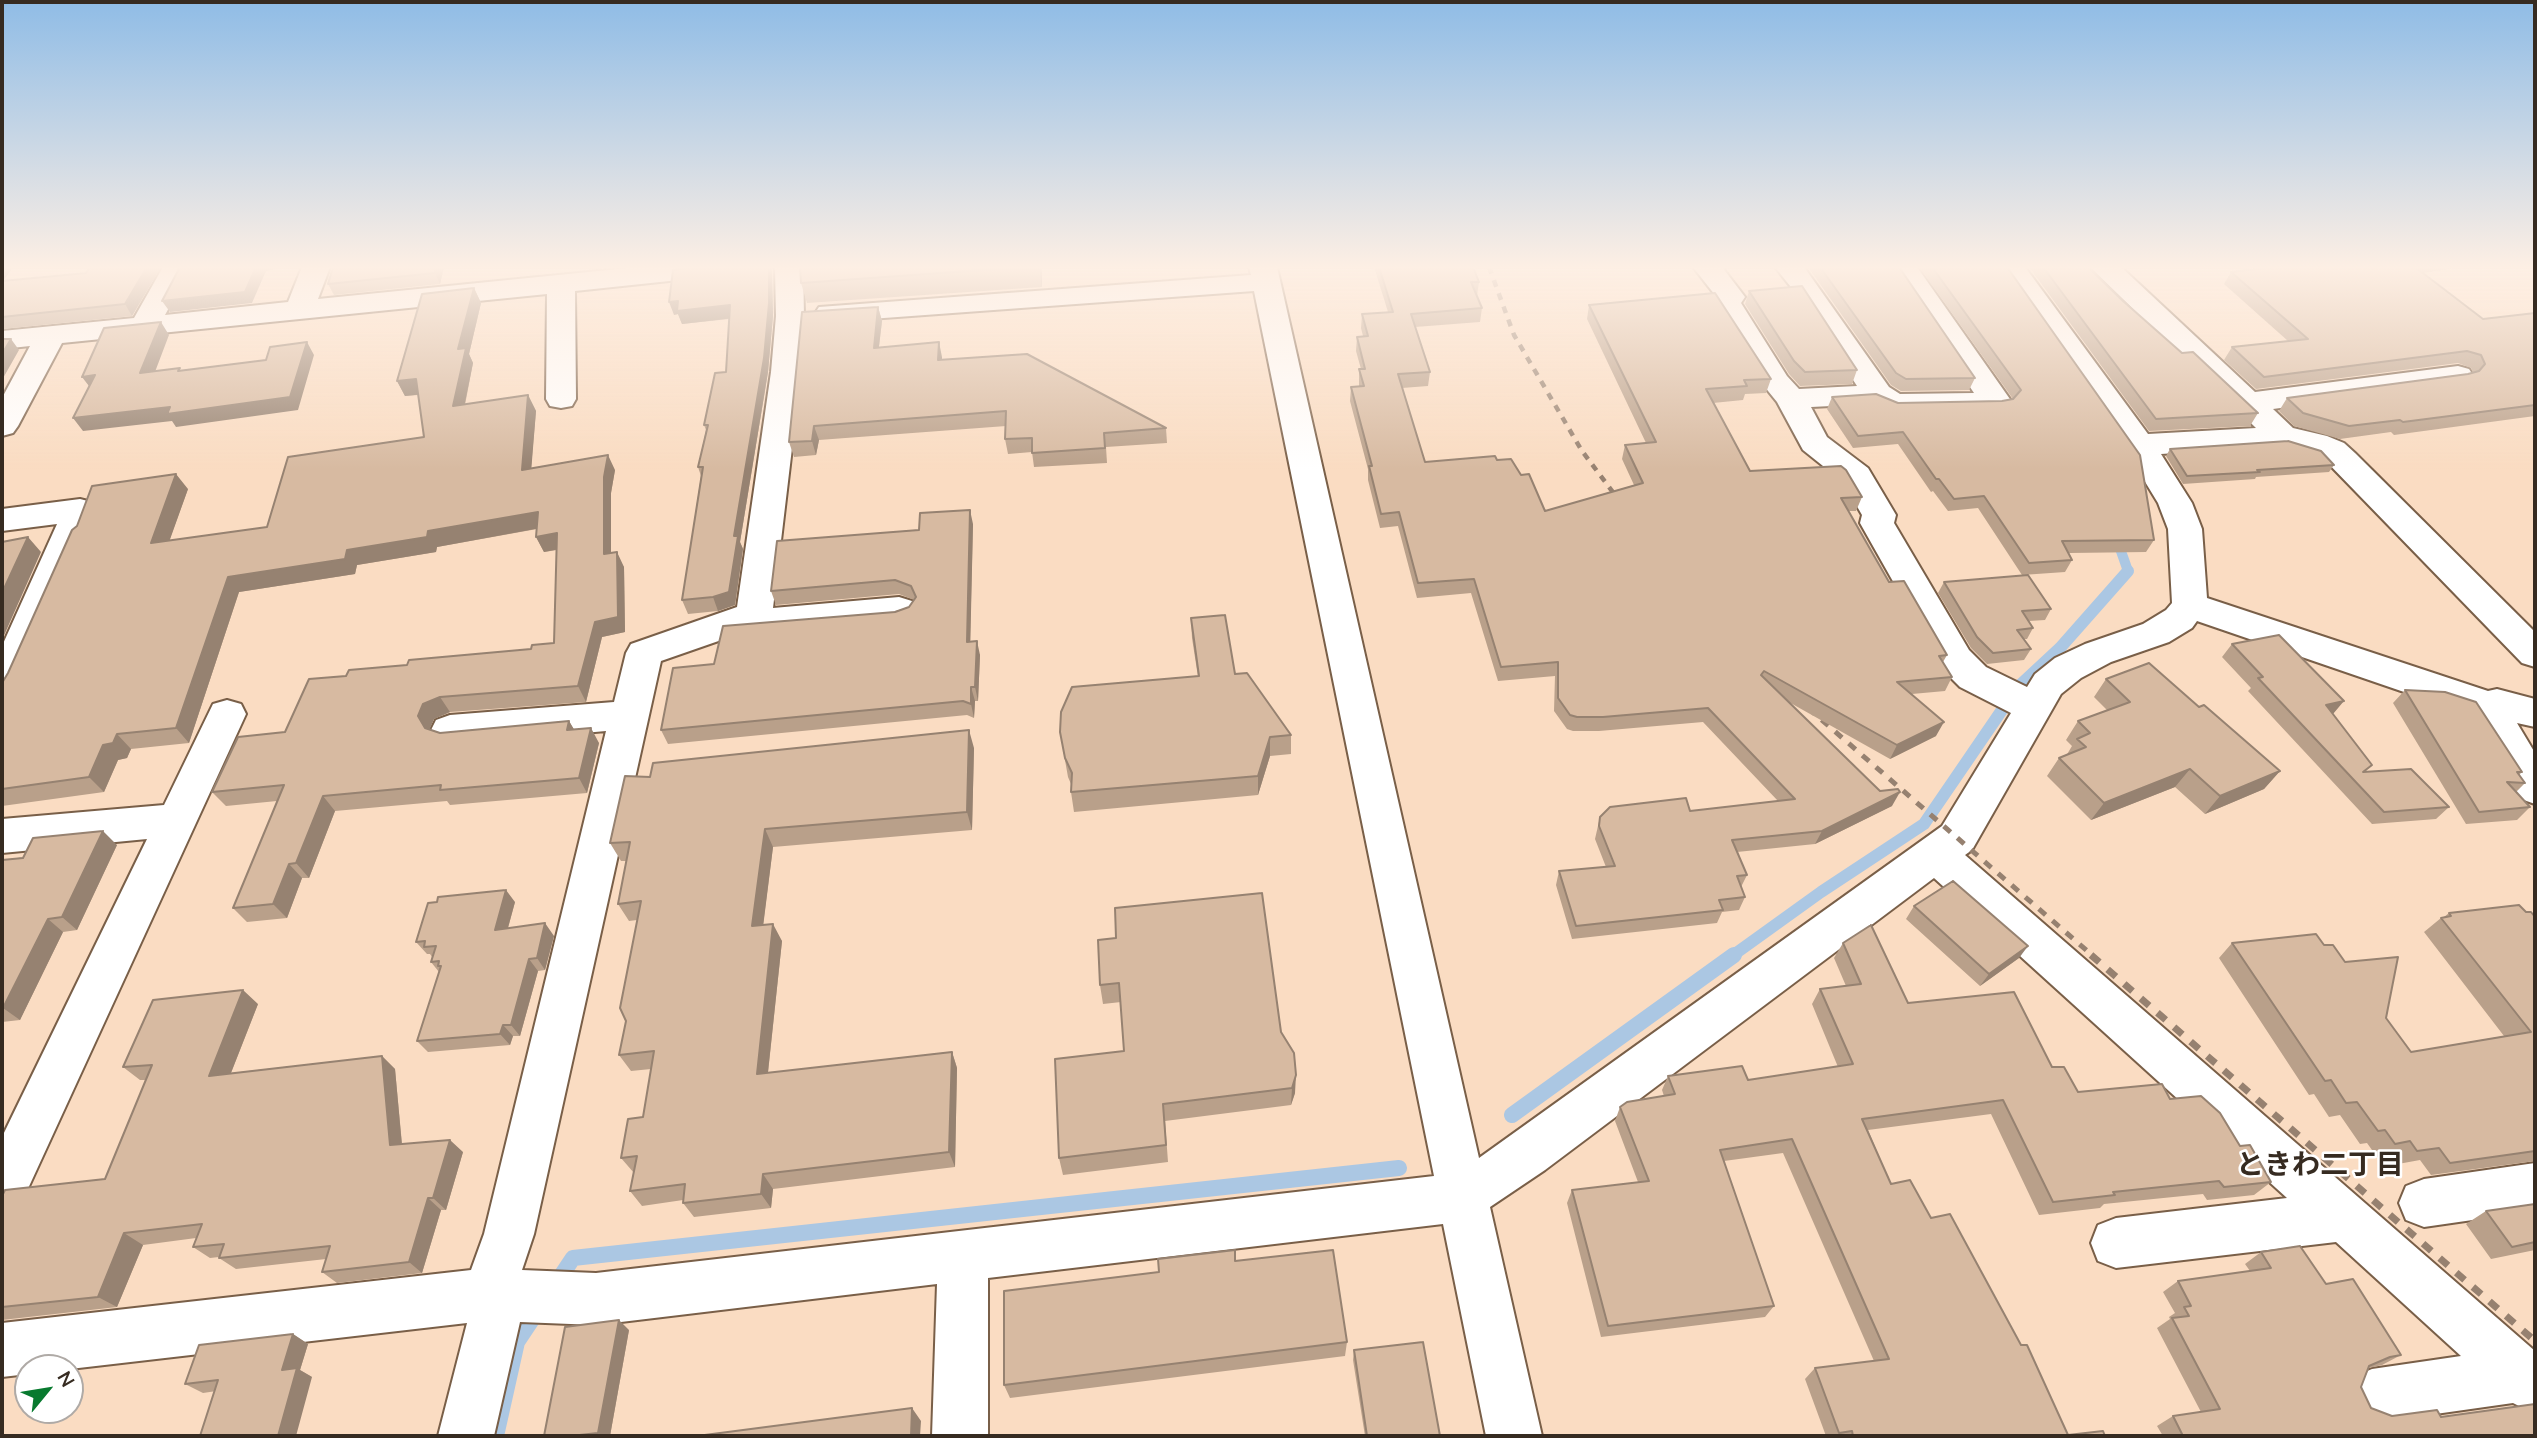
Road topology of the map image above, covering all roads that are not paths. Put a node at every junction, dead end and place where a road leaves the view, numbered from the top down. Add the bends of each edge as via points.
1 (60, 334) edge
2 (561, 334) edge
3 (789, 334) edge
4 (1278, 334) edge
5 (1746, 334) edge
6 (1838, 334) edge
7 (1949, 334) edge
8 (2058, 334) edge
9 (2174, 334) edge
10 (51, 335) junction
11 (2, 340) edge
12 (2458, 375) edge
13 (1878, 394) junction
14 (561, 399) dead end
15 (1791, 399) junction
16 (2246, 403) junction
17 (2, 426) edge
18 (2283, 436) junction
19 (2139, 446) junction
20 (2, 520) edge
21 (2190, 605) junction
22 (899, 610) edge
23 (728, 624) junction
24 (2535, 654) edge
25 (2, 687) edge
26 (2488, 706) junction
27 (2033, 707) junction
28 (2535, 713) edge
29 (227, 714) dead end
30 (630, 715) junction
31 (450, 730) edge
32 (658, 763) edge
33 (618, 766) junction
34 (2535, 788) edge
35 (177, 820) junction
36 (2, 836) edge
37 (1935, 853) junction
38 (2535, 1187) edge
39 (2, 1189) edge
40 (1462, 1197) junction
41 (2424, 1203) dead end
42 (2341, 1216) junction
43 (2116, 1243) dead end
44 (963, 1254) junction
45 (499, 1293) junction
46 (2, 1350) edge
47 (2528, 1381) edge
48 (2372, 1396) dead end
49 (466, 1436) edge
50 (960, 1436) edge
51 (1514, 1436) edge

1 - 10 street
2 - 14 street
3 - 23 street via 754,615
4 - 40 street
5 - 15 street
6 - 13 street
7 - 13 street via 1996,402 1893,404
8 - 19 street
9 - 16 street
10 - 11 street
10 - 17 street
12 - 16 street
13 - 15 street
15 - 27 street via 1814,443 1856,475 1879,515 1877,523 1956,660 1973,677
16 - 18 street
18 - 19 street
18 - 24 street via 2316,443 2339,455
19 - 21 street via 2175,503 2185,530
20 - 25 street via 80,510
21 - 26 street
21 - 27 street via 2179,619 2156,633 2068,668 2048,684
22 - 23 street
23 - 30 street via 645,653
26 - 28 street via 2497,703
26 - 34 street
27 - 37 street via 1957,838
29 - 35 street
30 - 31 street
30 - 33 street
32 - 33 street
33 - 45 street
35 - 36 street
35 - 39 street
37 - 40 street via 1528,1154
37 - 42 street
38 - 41 street
40 - 44 street
40 - 51 street
42 - 43 street
42 - 47 street
44 - 45 street via 596,1298
44 - 50 street
45 - 46 street
45 - 49 street
47 - 48 street

